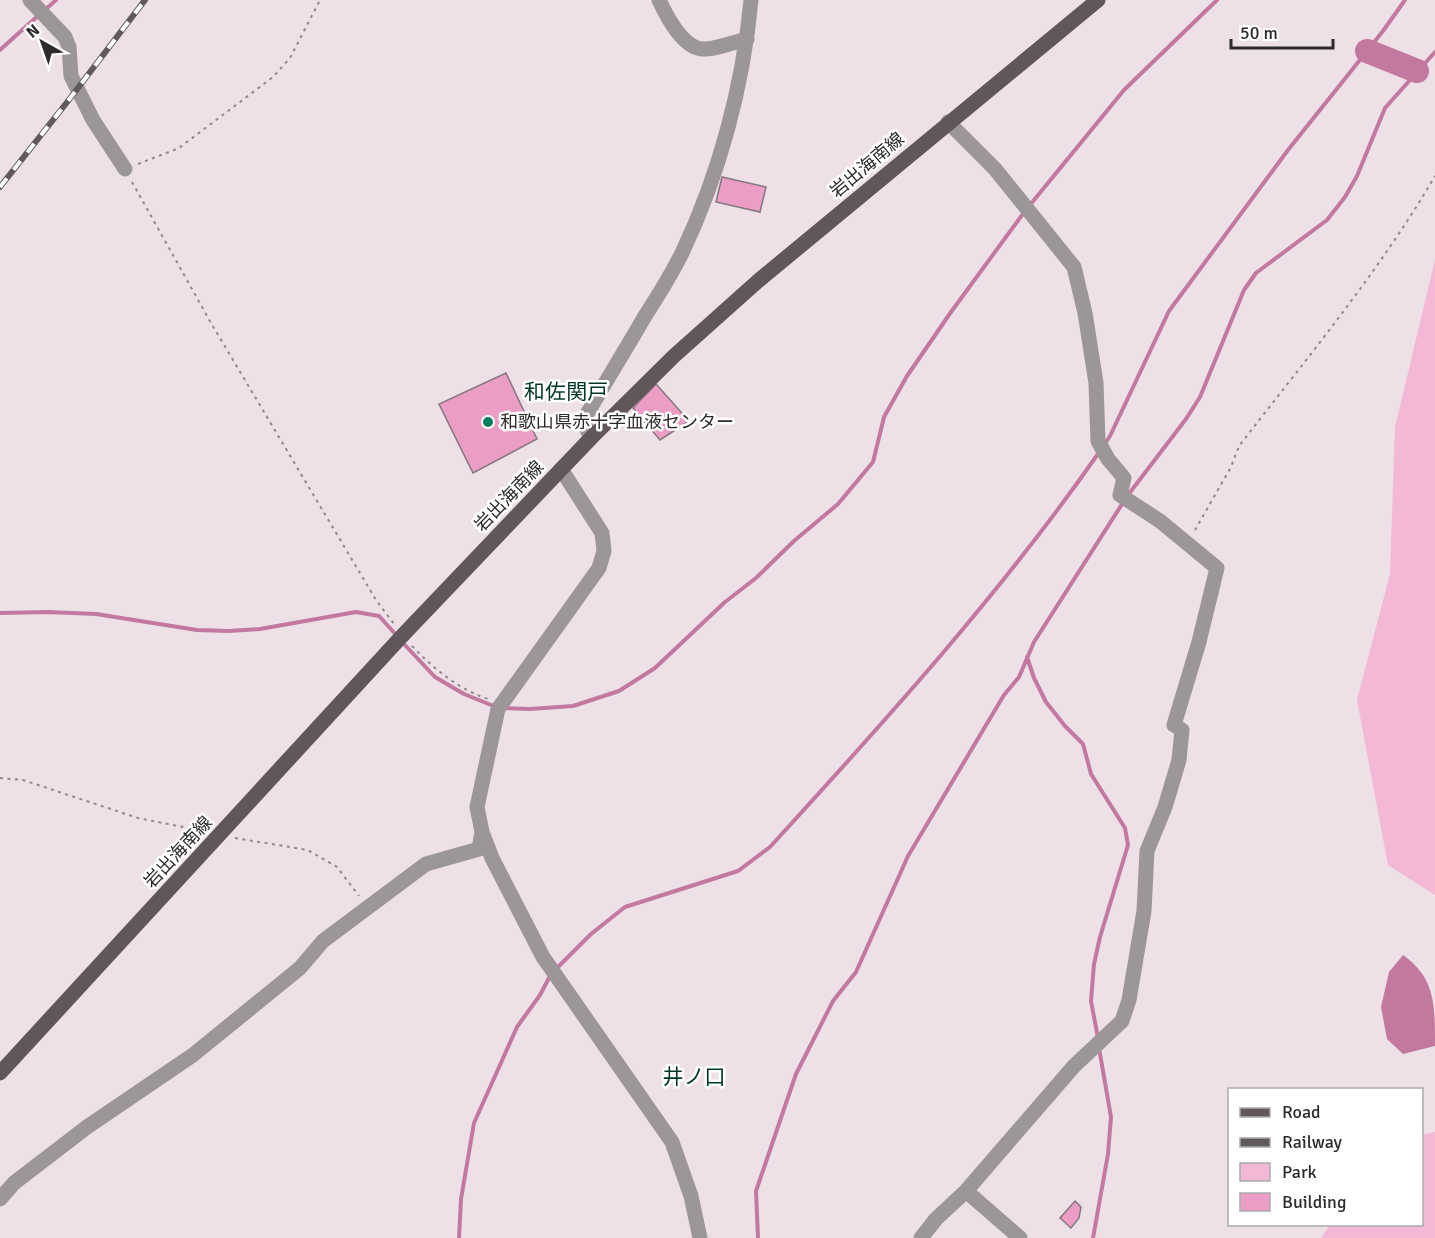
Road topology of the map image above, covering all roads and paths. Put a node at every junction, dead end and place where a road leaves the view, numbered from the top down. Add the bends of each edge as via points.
1 (320, 0) edge
2 (659, 0) edge
3 (751, 0) edge
4 (1098, 0) edge
5 (38, 8) edge
6 (747, 39) junction
7 (948, 122) junction
8 (125, 169) junction
9 (1435, 176) edge
10 (591, 438) junction
11 (561, 469) junction
12 (1187, 543) junction
13 (402, 636) junction
14 (502, 703) junction
15 (0, 778) edge
16 (482, 832) junction
17 (221, 835) junction
18 (367, 906) junction
19 (0, 1073) edge
20 (966, 1191) junction
21 (0, 1199) edge
22 (700, 1238) edge
23 (921, 1238) edge
24 (1020, 1238) edge

1 - 8 path via 290,58 273,77 179,147
2 - 6 street via 672,26 694,48
3 - 6 street
4 - 7 main road, 岩出海南線
5 - 8 street via 65,37 71,76 93,120
6 - 10 street via 726,138 696,223 681,256 587,414 585,425
7 - 10 main road, 岩出海南線 via 758,281
7 - 12 street via 995,168 1074,267 1096,383 1098,441 1124,478 1120,495
8 - 13 path via 195,295 376,600
9 - 12 path via 1339,317 1239,446
10 - 11 main road, 岩出海南線
11 - 13 main road, 岩出海南線
11 - 14 street via 602,533 604,551 599,568
12 - 20 street via 1217,568 1174,725 1182,730 1179,760 1147,850 1144,911 1122,1021 1074,1066
13 - 14 path via 428,662 468,692
13 - 17 main road, 岩出海南線
14 - 16 street via 477,807
15 - 17 path via 23,780 138,818
16 - 18 street via 479,849 426,864
16 - 22 street via 543,957 672,1142
17 - 18 path via 308,850 337,867
17 - 19 main road, 岩出海南線
18 - 21 street via 323,941 300,968 193,1056 87,1127 14,1183
20 - 23 street
20 - 24 street

